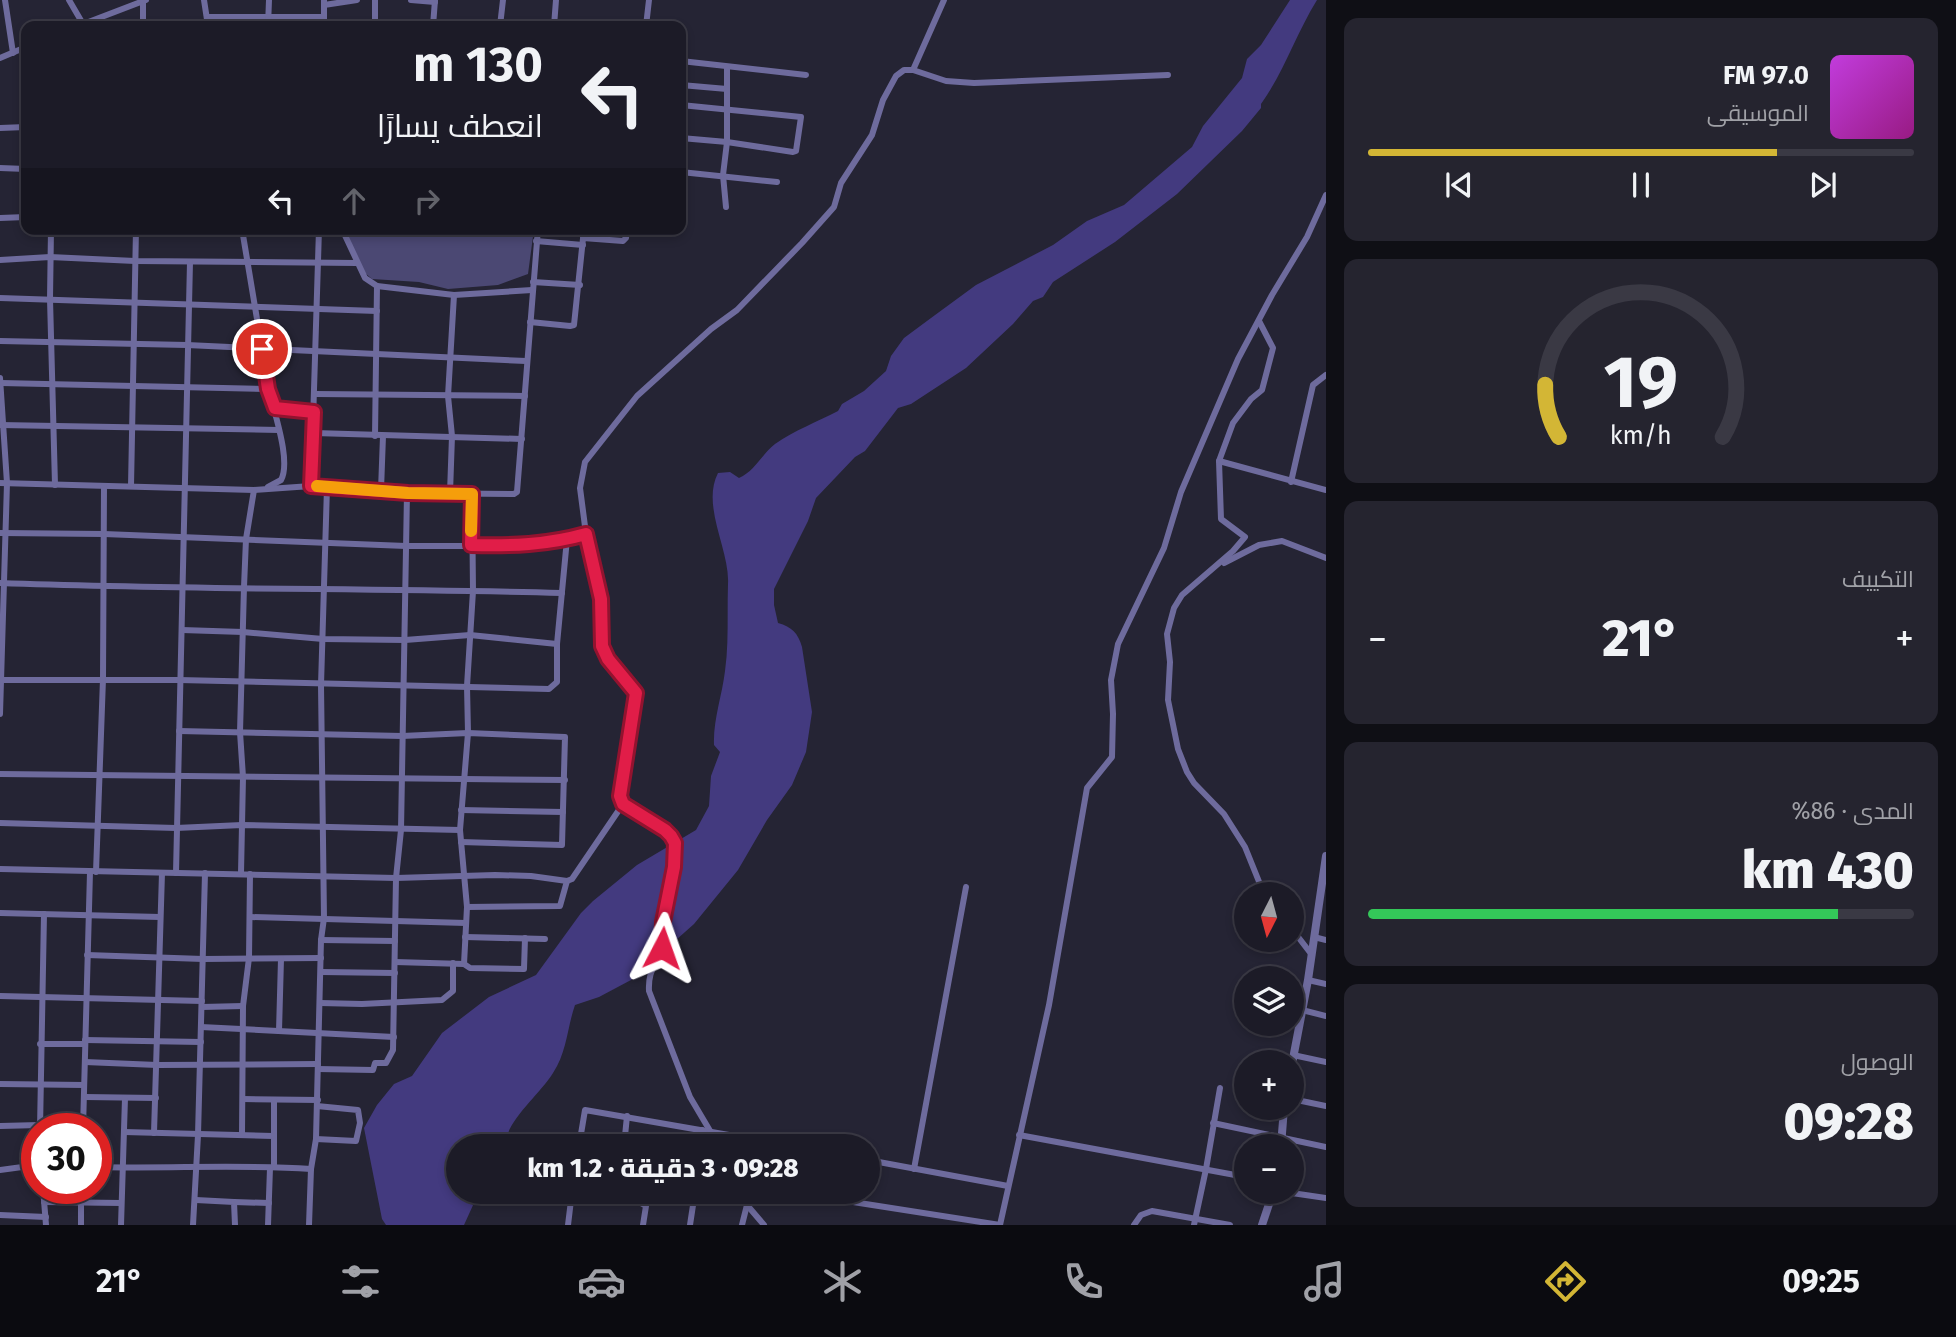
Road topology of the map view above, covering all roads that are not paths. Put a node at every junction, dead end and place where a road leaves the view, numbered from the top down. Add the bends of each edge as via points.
1 (5, 0) edge
2 (69, 0) edge
3 (204, 0) edge
4 (269, 0) edge
5 (357, 0) edge
6 (375, 0) edge
7 (411, 0) edge
8 (503, 0) edge
9 (556, 0) edge
10 (649, 0) edge
11 (944, 0) edge
12 (144, 1) edge
13 (435, 1) edge
14 (324, 3) edge
15 (124, 4) edge
16 (268, 16) junction
17 (207, 17) junction
18 (324, 18) joint
19 (79, 21) edge
20 (97, 21) edge
21 (143, 21) edge
22 (207, 21) edge
23 (268, 21) edge
24 (375, 21) edge
25 (433, 21) edge
26 (501, 21) edge
27 (554, 21) edge
28 (647, 21) edge
29 (21, 49) edge
30 (13, 53) junction
31 (0, 58) edge
32 (686, 62) edge
33 (727, 67) junction
34 (913, 70) junction
35 (806, 75) dead end
36 (1168, 75) dead end
37 (686, 85) edge
38 (727, 89) junction
39 (686, 105) edge
40 (728, 109) junction
41 (21, 127) edge
42 (0, 128) edge
43 (686, 138) edge
44 (727, 142) junction
45 (0, 168) edge
46 (21, 169) edge
47 (686, 172) edge
48 (723, 176) junction
49 (777, 182) dead end
50 (1326, 195) edge
51 (726, 206) dead end
52 (0, 218) edge
53 (21, 218) edge
54 (51, 235) edge
55 (135, 235) edge
56 (243, 235) edge
57 (318, 235) edge
58 (345, 235) edge
59 (537, 235) edge
60 (584, 235) edge
61 (626, 235) edge
62 (536, 241) junction
63 (583, 241) junction
64 (50, 257) junction
65 (0, 260) edge
66 (135, 261) junction
67 (190, 262) junction
68 (247, 262) junction
69 (318, 262) junction
70 (357, 263) junction
71 (580, 285) junction
72 (377, 286) junction
73 (533, 286) junction
74 (454, 295) junction
75 (0, 298) edge
76 (50, 299) junction
77 (135, 302) junction
78 (189, 303) junction
79 (254, 306) junction
80 (315, 309) junction
81 (377, 311) junction
82 (1259, 321) junction
83 (530, 322) junction
84 (0, 341) edge
85 (52, 342) junction
86 (133, 345) junction
87 (187, 345) junction
88 (262, 349) junction
89 (314, 351) junction
90 (378, 353) junction
91 (451, 358) junction
92 (526, 360) junction
93 (1326, 374) edge
94 (0, 381) edge
95 (54, 383) junction
96 (132, 385) junction
97 (187, 386) junction
98 (268, 389) junction
99 (315, 394) junction
100 (377, 396) junction
101 (448, 396) junction
102 (525, 396) junction
103 (275, 408) junction
104 (314, 412) junction
105 (2, 425) edge
106 (54, 425) junction
107 (131, 427) junction
108 (186, 428) junction
109 (279, 430) junction
110 (314, 433) junction
111 (379, 436) junction
112 (452, 436) junction
113 (522, 439) junction
114 (1219, 461) junction
115 (1291, 482) junction
116 (3, 483) edge
117 (55, 485) junction
118 (104, 486) junction
119 (131, 486) junction
120 (311, 486) junction
121 (327, 486) junction
122 (184, 487) junction
123 (265, 489) junction
124 (254, 490) junction
125 (1326, 490) edge
126 (381, 491) junction
127 (408, 493) junction
128 (450, 493) junction
129 (472, 494) junction
130 (3, 533) edge
131 (104, 534) junction
132 (586, 534) junction
133 (184, 537) junction
134 (246, 539) junction
135 (567, 539) junction
136 (325, 541) junction
137 (471, 545) junction
138 (406, 546) junction
139 (1326, 558) edge
140 (1204, 576) junction
141 (2, 583) edge
142 (183, 586) junction
143 (103, 587) junction
144 (244, 587) junction
145 (324, 588) junction
146 (405, 590) junction
147 (472, 591) junction
148 (562, 593) junction
149 (182, 630) junction
150 (2, 632) edge
151 (243, 632) junction
152 (470, 635) junction
153 (323, 639) junction
154 (405, 639) junction
155 (557, 644) junction
156 (103, 679) junction
157 (1, 680) edge
158 (179, 680) junction
159 (241, 682) junction
160 (321, 685) junction
161 (403, 686) junction
162 (467, 686) junction
163 (0, 715) edge
164 (179, 731) junction
165 (240, 732) junction
166 (321, 733) junction
167 (468, 733) junction
168 (402, 736) junction
169 (0, 774) edge
170 (99, 775) junction
171 (243, 776) junction
172 (177, 777) junction
173 (323, 778) junction
174 (464, 778) junction
175 (401, 779) junction
176 (565, 780) junction
177 (623, 804) junction
178 (461, 810) junction
179 (563, 812) junction
180 (0, 823) edge
181 (97, 825) junction
182 (242, 825) junction
183 (322, 826) junction
184 (176, 828) junction
185 (401, 830) junction
186 (460, 830) junction
187 (461, 842) junction
188 (1326, 856) edge
189 (0, 869) edge
190 (93, 872) junction
191 (162, 873) junction
192 (176, 873) junction
193 (205, 873) junction
194 (241, 873) junction
195 (250, 874) junction
196 (323, 875) junction
197 (463, 876) junction
198 (396, 878) junction
199 (566, 881) junction
200 (1259, 882) edge
201 (966, 887) dead end
202 (1324, 891) edge
203 (467, 907) junction
204 (0, 913) edge
205 (44, 914) junction
206 (89, 916) junction
207 (160, 917) junction
208 (250, 917) junction
209 (324, 919) junction
210 (395, 921) junction
211 (466, 923) junction
212 (465, 937) junction
213 (1314, 937) junction
214 (525, 938) junction
215 (545, 939) dead end
216 (321, 940) junction
217 (1326, 940) edge
218 (395, 941) junction
219 (1304, 945) edge
220 (87, 955) junction
221 (1312, 955) junction
222 (160, 958) junction
223 (249, 958) junction
224 (321, 958) junction
225 (203, 959) junction
226 (281, 959) junction
227 (395, 961) junction
228 (453, 963) junction
229 (464, 964) junction
230 (321, 972) junction
231 (395, 973) junction
232 (1308, 980) junction
233 (1326, 984) edge
234 (0, 996) edge
235 (42, 998) junction
236 (86, 998) junction
237 (158, 1000) junction
238 (320, 1003) junction
239 (394, 1003) junction
240 (202, 1004) junction
241 (1304, 1004) edge
242 (243, 1006) junction
243 (1304, 1010) edge
244 (1326, 1016) edge
245 (201, 1027) junction
246 (243, 1029) junction
247 (279, 1031) junction
248 (319, 1034) junction
249 (394, 1037) junction
250 (157, 1041) junction
251 (85, 1042) junction
252 (201, 1042) junction
253 (40, 1044) junction
254 (1304, 1057) edge
255 (85, 1062) junction
256 (1326, 1062) edge
257 (242, 1063) junction
258 (201, 1064) junction
259 (157, 1065) junction
260 (318, 1067) junction
261 (0, 1084) edge
262 (84, 1084) junction
263 (40, 1085) junction
264 (1220, 1088) dead end
265 (85, 1097) junction
266 (125, 1098) junction
267 (156, 1098) junction
268 (243, 1099) junction
269 (274, 1100) junction
270 (1304, 1101) edge
271 (317, 1103) junction
272 (1326, 1106) edge
273 (40, 1113) edge
274 (84, 1113) edge
275 (626, 1116) junction
276 (1213, 1124) junction
277 (0, 1126) edge
278 (21, 1127) edge
279 (705, 1130) junction
280 (124, 1132) junction
281 (154, 1133) junction
282 (581, 1134) edge
283 (625, 1134) edge
284 (704, 1134) edge
285 (708, 1134) edge
286 (727, 1134) edge
287 (1249, 1134) edge
288 (198, 1135) junction
289 (242, 1135) junction
290 (1019, 1135) junction
291 (274, 1136) junction
292 (316, 1139) junction
293 (1304, 1145) edge
294 (1326, 1147) edge
295 (880, 1162) edge
296 (21, 1167) edge
297 (272, 1167) junction
298 (112, 1168) edge
299 (122, 1168) junction
300 (197, 1169) junction
301 (914, 1169) junction
302 (1206, 1169) junction
303 (0, 1170) edge
304 (311, 1170) junction
305 (1234, 1175) edge
306 (1008, 1186) junction
307 (1304, 1195) edge
308 (1326, 1198) edge
309 (196, 1200) junction
310 (234, 1202) junction
311 (112, 1203) edge
312 (121, 1203) junction
313 (269, 1203) junction
314 (81, 1204) edge
315 (571, 1204) edge
316 (642, 1204) edge
317 (693, 1204) edge
318 (866, 1204) edge
319 (1269, 1204) edge
320 (747, 1205) joint
321 (0, 1215) edge
322 (46, 1221) edge
323 (1195, 1222) edge
324 (80, 1225) edge
325 (121, 1225) edge
326 (193, 1225) edge
327 (235, 1225) edge
328 (268, 1225) edge
329 (309, 1225) edge
330 (568, 1225) edge
331 (643, 1225) edge
332 (690, 1225) edge
333 (742, 1225) edge
334 (764, 1225) edge
335 (1000, 1225) edge
336 (1134, 1225) edge
337 (1230, 1225) edge
338 (1262, 1225) edge

1 - 30 street
2 - 19 street
3 - 17 street
4 - 16 street
5 - 14 street
6 - 24 street
7 - 13 street
8 - 26 street
9 - 27 street
10 - 28 street
11 - 34 street
12 - 15 street
12 - 21 street
13 - 25 street
14 - 18 street
15 - 20 street
16 - 17 street
16 - 18 street
16 - 23 street
17 - 22 street
29 - 30 street
30 - 31 street
32 - 33 street
33 - 35 street
33 - 38 street
34 - 36 street via 974,83
34 - 132 street via 896,76 872,135 841,183 834,207 737,310 637,396 585,462 580,488
37 - 38 street
38 - 40 street
39 - 40 street
40 - 44 street
40 - 44 street via 802,117 794,152
41 - 42 street
43 - 44 street
44 - 48 street
45 - 46 street
47 - 48 street
48 - 49 street
48 - 51 street
50 - 82 street
52 - 53 street
54 - 64 street
55 - 66 street
56 - 68 street
57 - 69 street
58 - 70 street
59 - 62 street
60 - 63 street
61 - 63 street via 623,241
62 - 63 street
62 - 73 street
63 - 71 street
64 - 65 street
64 - 66 street
64 - 76 street
66 - 67 street
66 - 77 street
67 - 68 street
67 - 78 street
68 - 69 street
68 - 79 street
69 - 70 street
69 - 80 street
70 - 72 street via 365,278
71 - 73 street
71 - 83 street via 573,327
72 - 74 street
72 - 81 street
73 - 74 street
73 - 83 street
74 - 91 street
75 - 76 street
76 - 77 street
76 - 85 street
77 - 78 street
77 - 86 street
78 - 79 street
78 - 87 street
79 - 80 street
79 - 88 street
80 - 81 street
80 - 89 street
81 - 90 street
82 - 114 street via 1273,348 1262,390 1233,423
82 - 290 street via 1238,359 1181,492 1164,548 1115,654 1111,757 1087,788 1049,1005
83 - 92 street
84 - 85 street
85 - 86 street
85 - 95 street
86 - 87 street
86 - 96 street
87 - 88 street
87 - 97 street
88 - 89 street
88 - 98 street
89 - 90 street
89 - 99 street
90 - 91 street
90 - 100 street
91 - 92 street
91 - 101 street
92 - 102 street
93 - 115 street via 1313,385
94 - 95 street
94 - 105 street
95 - 96 street
95 - 106 street
96 - 97 street
96 - 107 street
97 - 98 street
97 - 108 street
98 - 103 street
99 - 100 street
99 - 104 street
100 - 101 street
100 - 111 street
101 - 102 street
101 - 112 street
102 - 113 street
103 - 104 street
103 - 109 street
104 - 110 street
105 - 106 street
105 - 116 street
106 - 107 street
106 - 117 street
107 - 108 street
107 - 119 street
108 - 109 street
108 - 122 street
109 - 123 street via 284,476
110 - 111 street
110 - 120 street
111 - 112 street
111 - 126 street
112 - 113 street
112 - 128 street
113 - 129 street via 517,493
114 - 115 street
114 - 140 street via 1221,519 1245,537
115 - 125 street
116 - 117 street
116 - 130 street
117 - 118 street
118 - 119 street
118 - 131 street
119 - 122 street
120 - 121 street
120 - 123 street
121 - 126 street
121 - 136 street
122 - 124 street
122 - 133 street
123 - 124 street
124 - 134 street
126 - 127 street
127 - 128 street
127 - 138 street
128 - 129 street
129 - 137 street
130 - 131 street
130 - 141 street
131 - 133 street
131 - 143 street
132 - 135 street
132 - 177 street via 601,599 602,646 636,693 621,787
133 - 134 street
133 - 142 street
134 - 136 street
134 - 144 street
135 - 137 street via 526,546
135 - 148 street
136 - 138 street
136 - 145 street
137 - 138 street
137 - 147 street
138 - 146 street
139 - 140 street via 1287,542 1259,545
140 - 200 street via 1182,595 1169,623 1168,700 1187,772 1224,814 1245,847
141 - 143 street
141 - 150 street
142 - 143 street
142 - 144 street
142 - 149 street
143 - 156 street
144 - 145 street
144 - 151 street
145 - 146 street
145 - 153 street
146 - 147 street
146 - 154 street
147 - 148 street
147 - 152 street
148 - 155 street
149 - 151 street
149 - 158 street
150 - 157 street
151 - 153 street
151 - 159 street
152 - 154 street
152 - 155 street
152 - 162 street
153 - 154 street
153 - 160 street
154 - 161 street
155 - 162 street via 554,687
156 - 157 street
156 - 158 street
156 - 170 street
157 - 163 street
158 - 159 street
158 - 164 street
159 - 160 street
159 - 165 street
160 - 161 street
160 - 166 street
161 - 162 street
161 - 168 street
162 - 167 street
164 - 165 street
164 - 172 street
165 - 166 street
165 - 171 street
166 - 168 street
166 - 173 street
167 - 168 street
167 - 174 street
167 - 176 street via 565,737
168 - 175 street
169 - 170 street
170 - 172 street
170 - 181 street
171 - 172 street
171 - 173 street
171 - 182 street
172 - 184 street
173 - 175 street
173 - 183 street
174 - 175 street
174 - 176 street
174 - 178 street
175 - 185 street
176 - 179 street
177 - 199 street via 572,879
177 - 279 street via 665,830 675,843 662,948 649,978 649,991
178 - 179 street
178 - 186 street
179 - 187 street via 562,845
180 - 181 street
181 - 184 street
181 - 190 street
182 - 183 street
182 - 184 street
182 - 194 street
183 - 185 street
183 - 196 street
184 - 192 street
185 - 186 street
185 - 198 street
186 - 187 street
187 - 197 street
188 - 202 street
189 - 190 street
190 - 191 street
190 - 206 street
191 - 192 street
191 - 207 street
192 - 193 street
193 - 194 street
193 - 225 street
194 - 195 street
195 - 196 street
195 - 208 street
196 - 198 street
196 - 209 street
197 - 198 street
197 - 199 street
197 - 203 street
198 - 210 street
199 - 203 street via 560,906
201 - 301 street
202 - 213 street
203 - 211 street
204 - 205 street
205 - 206 street
205 - 235 street
206 - 207 street
206 - 220 street
207 - 222 street
208 - 209 street
208 - 223 street
209 - 210 street
209 - 216 street
210 - 211 street
210 - 218 street
211 - 212 street
212 - 214 street
212 - 229 street
213 - 217 street
213 - 221 street
214 - 215 street
214 - 229 street via 524,969
216 - 218 street
216 - 224 street
218 - 227 street
219 - 221 street
220 - 222 street
220 - 236 street
221 - 232 street
222 - 225 street
222 - 237 street
223 - 225 street
223 - 226 street
223 - 242 street
224 - 226 street
224 - 230 street
225 - 240 street
226 - 247 street
227 - 228 street
227 - 231 street
228 - 229 street
228 - 239 street via 453,991 442,1000
230 - 231 street
230 - 238 street
231 - 239 street
232 - 233 street
232 - 241 street
234 - 235 street
235 - 236 street
235 - 253 street
236 - 237 street
236 - 251 street
237 - 240 street
237 - 250 street
238 - 239 street
238 - 248 street
239 - 249 street
240 - 242 street
240 - 245 street
242 - 246 street
243 - 244 street
245 - 246 street
245 - 252 street
246 - 247 street
246 - 257 street
247 - 248 street
248 - 249 street
248 - 260 street
249 - 260 street via 386,1063 375,1063 373,1070
250 - 251 street
250 - 252 street
250 - 259 street
251 - 253 street
251 - 255 street
252 - 258 street
253 - 263 street
254 - 256 street
255 - 259 street
255 - 262 street
257 - 258 street
257 - 260 street
257 - 268 street
258 - 259 street
258 - 288 street
259 - 267 street
260 - 271 street
261 - 263 street
262 - 263 street
262 - 265 street
263 - 273 street
264 - 276 street
265 - 266 street
265 - 274 street
266 - 267 street
266 - 280 street
267 - 281 street
268 - 269 street
268 - 289 street
269 - 271 street
269 - 291 street
270 - 272 street
271 - 292 street
271 - 292 street via 358,1110 360,1123 356,1141
275 - 279 street
275 - 282 street via 585,1110
275 - 283 street
276 - 287 street
276 - 302 street
277 - 278 street
279 - 284 street
279 - 285 street
279 - 286 street
280 - 281 street
280 - 299 street
281 - 288 street
288 - 289 street
288 - 300 street
289 - 291 street
290 - 302 street
290 - 306 street
291 - 297 street
292 - 304 street
293 - 294 street
295 - 301 street
296 - 303 street
297 - 300 street
297 - 304 street
297 - 313 street
298 - 299 street
299 - 300 street
299 - 312 street
300 - 309 street
301 - 306 street
302 - 305 street
302 - 323 street
304 - 329 street
306 - 335 street
307 - 308 street
309 - 310 street
309 - 326 street
310 - 313 street
310 - 327 street
311 - 312 street
312 - 325 street
313 - 328 street
314 - 324 street
315 - 330 street
316 - 331 street via 646,1206
317 - 332 street
318 - 335 street
319 - 338 street
320 - 333 street
320 - 334 street
321 - 322 street
323 - 336 street via 1152,1211 1141,1215
323 - 337 street

